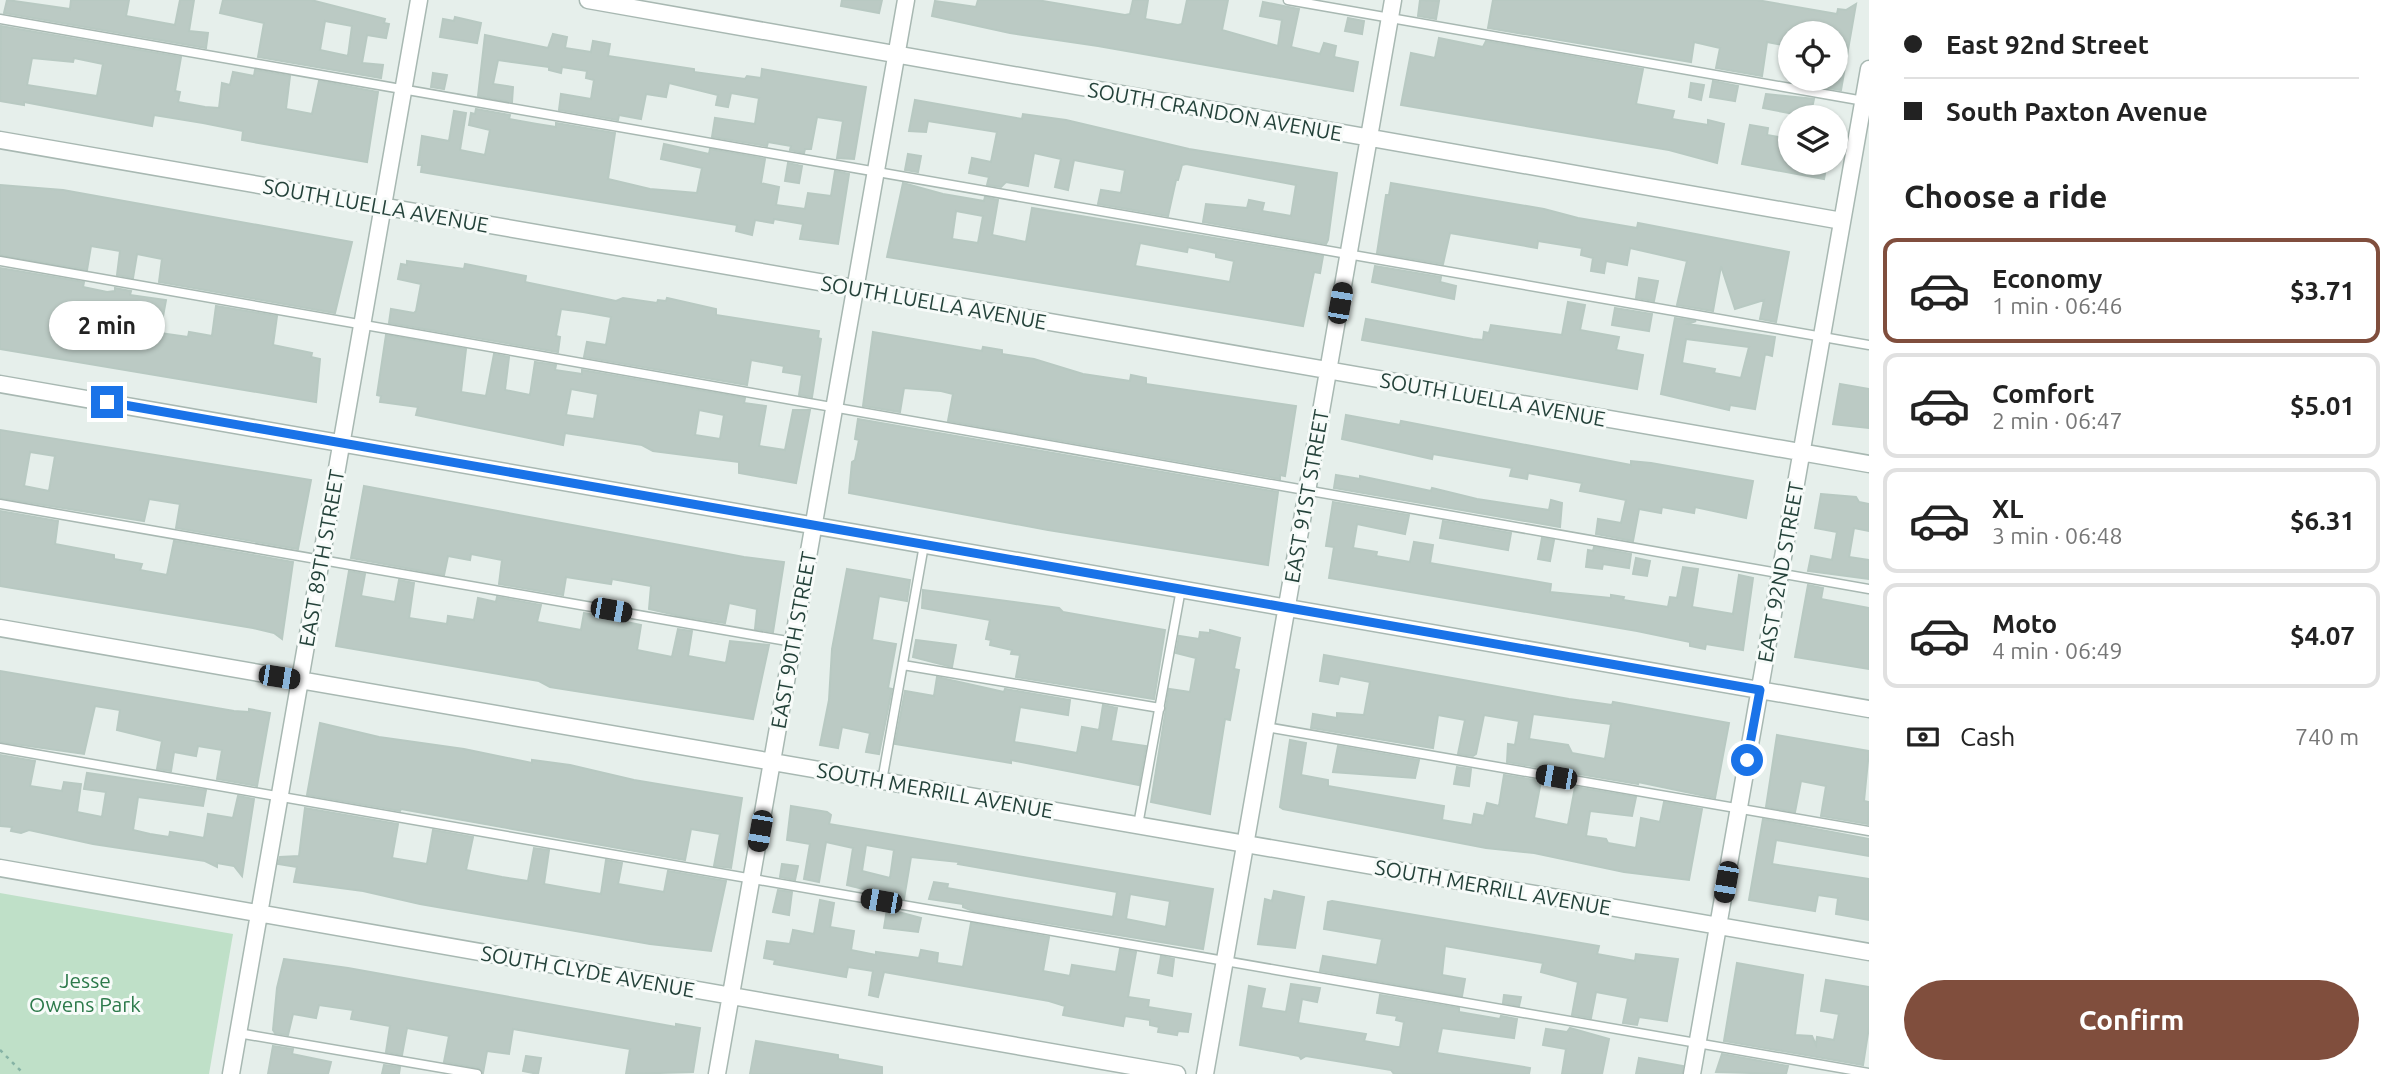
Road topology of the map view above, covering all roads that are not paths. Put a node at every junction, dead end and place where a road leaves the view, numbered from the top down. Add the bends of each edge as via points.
1 (419, 0) edge
2 (591, 0) edge
3 (906, 0) edge
4 (1288, 0) edge
5 (1393, 0) edge
6 (1390, 18) junction
7 (0, 19) edge
8 (896, 54) junction
9 (1869, 69) edge
10 (404, 89) junction
11 (1864, 101) junction
12 (1369, 138) junction
13 (0, 140) edge
14 (1861, 162) edge
15 (876, 172) junction
16 (383, 206) junction
17 (1842, 222) junction
18 (1349, 254) junction
19 (0, 261) edge
20 (855, 288) junction
21 (362, 324) junction
22 (1822, 337) junction
23 (1869, 345) edge
24 (1328, 370) junction
25 (0, 384) edge
26 (834, 407) junction
27 (341, 443) junction
28 (1802, 453) junction
29 (1869, 464) edge
30 (1307, 490) junction
31 (0, 504) edge
32 (814, 525) junction
33 (924, 545) junction
34 (321, 560) junction
35 (1780, 573) junction
36 (1181, 589) junction
37 (1869, 589) edge
38 (1286, 608) junction
39 (0, 628) edge
40 (793, 642) junction
41 (902, 665) junction
42 (300, 680) junction
43 (1760, 690) junction
44 (1160, 708) junction
45 (1869, 709) edge
46 (1266, 727) junction
47 (0, 748) edge
48 (772, 762) junction
49 (882, 781) junction
50 (279, 797) junction
51 (1738, 809) junction
52 (1138, 825) junction
53 (1869, 831) edge
54 (1245, 844) junction
55 (0, 869) edge
56 (751, 879) junction
57 (259, 914) junction
58 (1718, 926) junction
59 (1869, 952) edge
60 (1224, 961) junction
61 (731, 996) junction
62 (238, 1033) junction
63 (1697, 1043) junction
64 (1869, 1073) edge
65 (231, 1074) edge
66 (477, 1074) edge
67 (717, 1074) edge
68 (1177, 1074) edge
69 (1205, 1074) edge
70 (1692, 1074) edge

1 - 10 street, EAST 89TH STREET
2 - 8 street, SOUTH CRANDON AVENUE
3 - 8 street, EAST 90TH STREET
4 - 6 lane
5 - 6 street, EAST 91ST STREET
6 - 11 lane
6 - 12 street, EAST 91ST STREET
7 - 10 lane
8 - 12 street, SOUTH CRANDON AVENUE
8 - 15 street, EAST 90TH STREET
9 - 11 street, EAST 92ND STREET
10 - 15 lane
10 - 16 street, EAST 89TH STREET
11 - 14 street, EAST 92ND STREET
12 - 17 street, SOUTH CRANDON AVENUE
12 - 18 street, EAST 91ST STREET
13 - 16 street, SOUTH LUELLA AVENUE
14 - 17 street, EAST 92ND STREET
15 - 18 lane
15 - 20 street, EAST 90TH STREET
16 - 20 street, SOUTH LUELLA AVENUE
16 - 21 street, EAST 89TH STREET
17 - 22 street, EAST 92ND STREET
18 - 22 lane
18 - 24 street, EAST 91ST STREET
19 - 21 lane
20 - 24 street, SOUTH LUELLA AVENUE
20 - 26 street, EAST 90TH STREET
21 - 26 lane
21 - 27 street, EAST 89TH STREET
22 - 23 lane
22 - 28 street, EAST 92ND STREET
24 - 28 street, SOUTH LUELLA AVENUE
24 - 30 street, EAST 91ST STREET
25 - 27 street
26 - 30 lane
26 - 32 street, EAST 90TH STREET
27 - 32 street
27 - 34 street, EAST 89TH STREET
28 - 29 street, SOUTH LUELLA AVENUE
28 - 35 street, EAST 92ND STREET
30 - 35 lane
30 - 38 street, EAST 91ST STREET
31 - 34 lane
32 - 33 street
32 - 40 street, EAST 90TH STREET
33 - 36 street
33 - 41 lane
34 - 40 lane
34 - 42 street, EAST 89TH STREET
35 - 37 lane
35 - 43 street, EAST 92ND STREET
36 - 38 street
36 - 44 lane
38 - 43 street
38 - 46 street, EAST 91ST STREET
39 - 42 street, SOUTH MERRILL AVENUE
40 - 48 street, EAST 90TH STREET
41 - 44 lane
41 - 49 lane
42 - 48 street, SOUTH MERRILL AVENUE
42 - 50 street, EAST 89TH STREET
43 - 45 street
43 - 51 street, EAST 92ND STREET
44 - 52 lane
46 - 51 lane
46 - 54 street, EAST 91ST STREET
47 - 50 lane
48 - 49 street, SOUTH MERRILL AVENUE
48 - 56 street, EAST 90TH STREET
49 - 52 street, SOUTH MERRILL AVENUE
50 - 56 lane
50 - 57 street, EAST 89TH STREET
51 - 53 lane
51 - 58 street, EAST 92ND STREET
52 - 54 street, SOUTH MERRILL AVENUE
54 - 58 street, SOUTH MERRILL AVENUE
54 - 60 street, EAST 91ST STREET
55 - 57 street, SOUTH CLYDE AVENUE
56 - 60 lane
56 - 61 street, EAST 90TH STREET
57 - 61 street, SOUTH CLYDE AVENUE
57 - 62 street, EAST 89TH STREET
58 - 59 street, SOUTH MERRILL AVENUE
58 - 63 street, EAST 92ND STREET
60 - 63 lane
60 - 69 street, EAST 91ST STREET
61 - 67 street, EAST 90TH STREET
61 - 68 street, SOUTH CLYDE AVENUE
62 - 65 street, EAST 89TH STREET
62 - 66 lane
63 - 64 lane
63 - 70 street, EAST 92ND STREET

